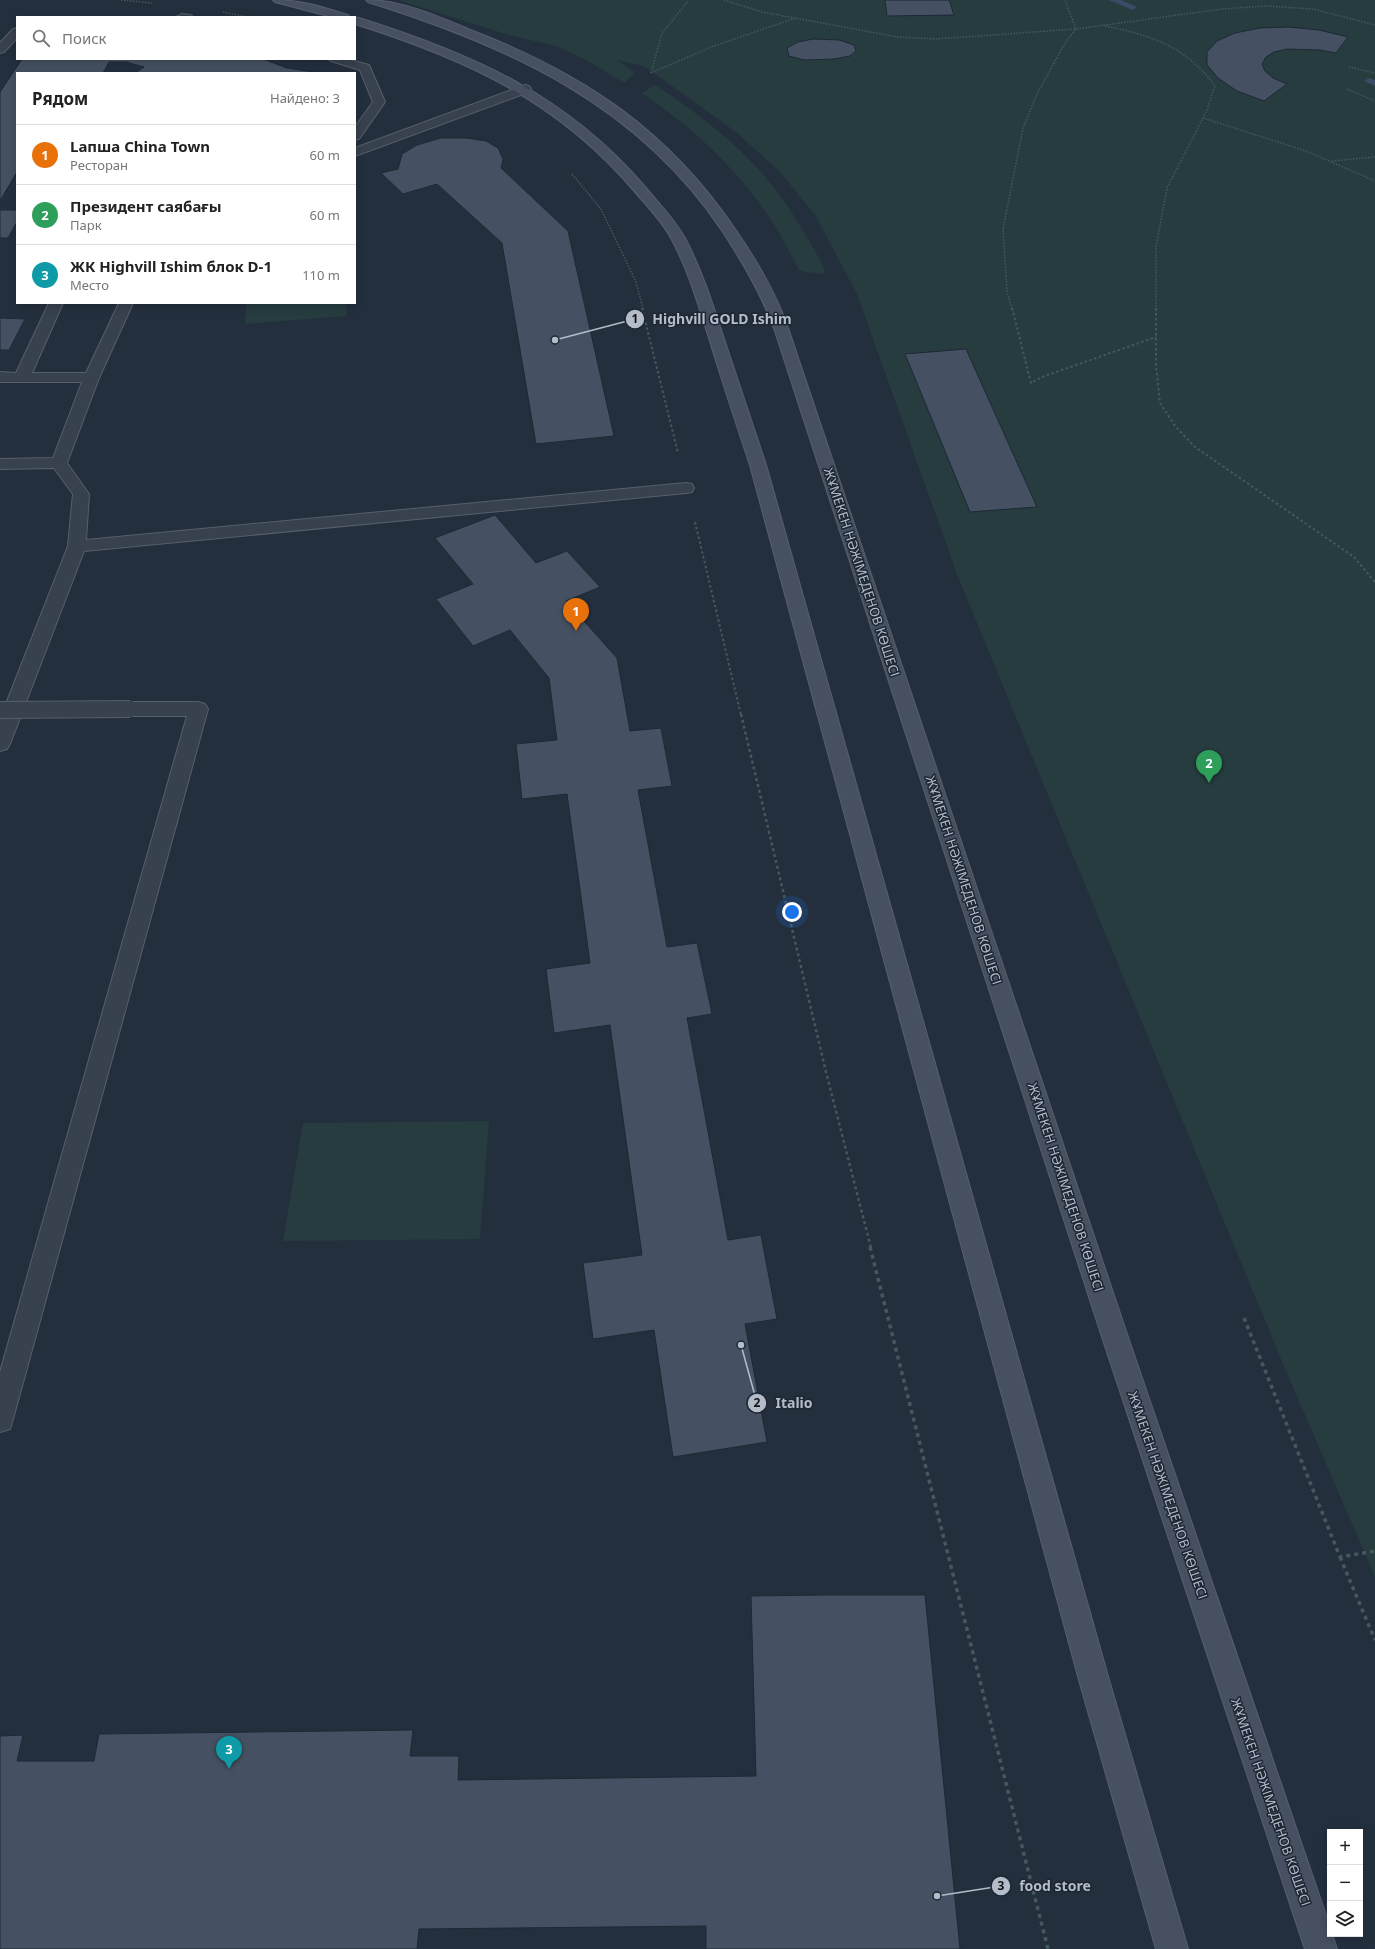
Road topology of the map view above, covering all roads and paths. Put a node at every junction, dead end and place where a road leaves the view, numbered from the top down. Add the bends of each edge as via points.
1 (279, 0) edge
2 (372, 0) edge
3 (689, 0) edge
4 (724, 0) edge
5 (1065, 0) edge
6 (341, 16) edge
7 (796, 18) junction
8 (356, 20) edge
9 (1375, 25) edge
10 (1105, 26) junction
11 (1076, 29) junction
12 (16, 32) edge
13 (0, 50) edge
14 (337, 60) edge
15 (1349, 67) dead end
16 (1375, 73) edge
17 (525, 89) junction
18 (1347, 89) dead end
19 (1375, 101) edge
20 (1203, 118) junction
21 (356, 135) edge
22 (356, 152) edge
23 (1375, 157) edge
24 (1331, 161) junction
25 (568, 170) dead end
26 (1375, 181) edge
27 (56, 304) edge
28 (126, 304) edge
29 (1156, 337) junction
30 (0, 377) edge
31 (22, 377) junction
32 (91, 378) junction
33 (59, 463) junction
34 (0, 464) edge
35 (686, 488) junction
36 (77, 546) junction
37 (1375, 582) edge
38 (0, 710) edge
39 (0, 744) edge
40 (1244, 1318) dead end
41 (0, 1419) edge
42 (1375, 1552) edge
43 (1340, 1557) junction
44 (1375, 1640) edge
45 (1048, 1949) edge
46 (1172, 1949) edge
47 (1321, 1949) edge

1 - 6 main road
2 - 47 main road, ЖҰМЕКЕН НӘЖІМЕДЕНОВ КӨШЕСІ via 472,33 584,88 629,120 668,155 712,204 769,296
3 - 7 path via 662,32 651,73 682,57 779,26
4 - 7 path via 762,12
5 - 11 path
7 - 11 path via 898,37 936,39
8 - 17 main road via 449,53
9 - 10 path via 1313,9 1264,6 1222,9
10 - 11 path
10 - 20 path via 1146,34 1195,62 1206,72 1215,86
11 - 29 path via 1065,43 1037,94 1023,128 1003,229 1007,291 1031,383
12 - 13 lane
14 - 21 lane via 365,68 379,102
15 - 16 path
17 - 22 lane
17 - 46 main road via 599,144 634,180 678,237 704,300 758,465 1094,1680
18 - 19 path
20 - 24 path
20 - 29 path via 1167,188 1162,208 1156,247
23 - 24 path
24 - 26 path
25 - 35 path via 600,210 636,282
27 - 31 lane
28 - 32 lane
29 - 37 path via 1160,403 1175,426 1195,447 1354,557
30 - 31 lane
31 - 32 lane
32 - 33 lane
33 - 34 lane
33 - 36 lane via 81,494
35 - 36 lane
35 - 45 path via 824,1064
36 - 39 lane
38 - 41 lane, bridge via 198,709
40 - 43 path
42 - 43 path
43 - 44 path

